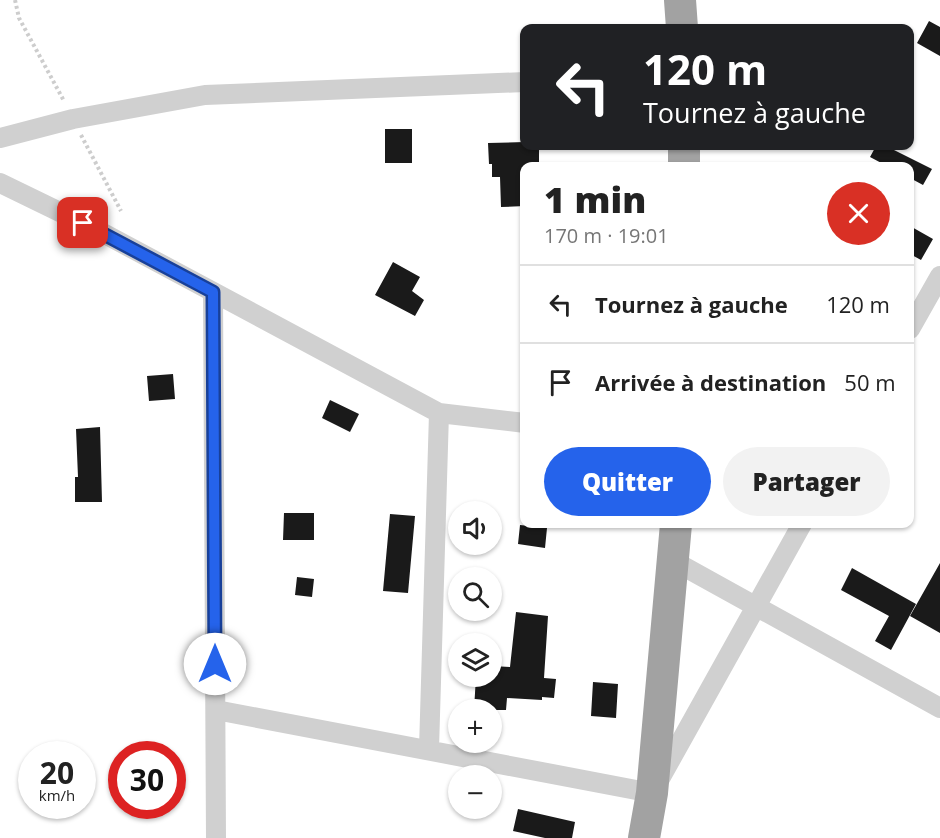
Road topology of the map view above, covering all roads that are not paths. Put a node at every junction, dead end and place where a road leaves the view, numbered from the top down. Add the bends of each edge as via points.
1 (680, 0) edge
2 (682, 24) edge
3 (520, 82) edge
4 (0, 138) edge
5 (0, 183) edge
6 (940, 276) edge
7 (213, 292) junction
8 (914, 322) edge
9 (438, 413) junction
10 (520, 422) edge
11 (676, 528) edge
12 (800, 528) edge
13 (672, 560) junction
14 (756, 606) junction
15 (940, 708) edge
16 (216, 710) junction
17 (429, 749) junction
18 (652, 793) junction
19 (216, 838) edge
20 (644, 838) edge

1 - 2 highway
3 - 4 street via 205,95 73,119
5 - 7 street
6 - 8 street
7 - 9 street
7 - 16 street
9 - 10 street
9 - 17 street
11 - 13 highway
12 - 14 street
13 - 14 street
13 - 18 highway
14 - 15 street
14 - 18 street
16 - 17 street
16 - 19 street
17 - 18 street
18 - 20 highway

